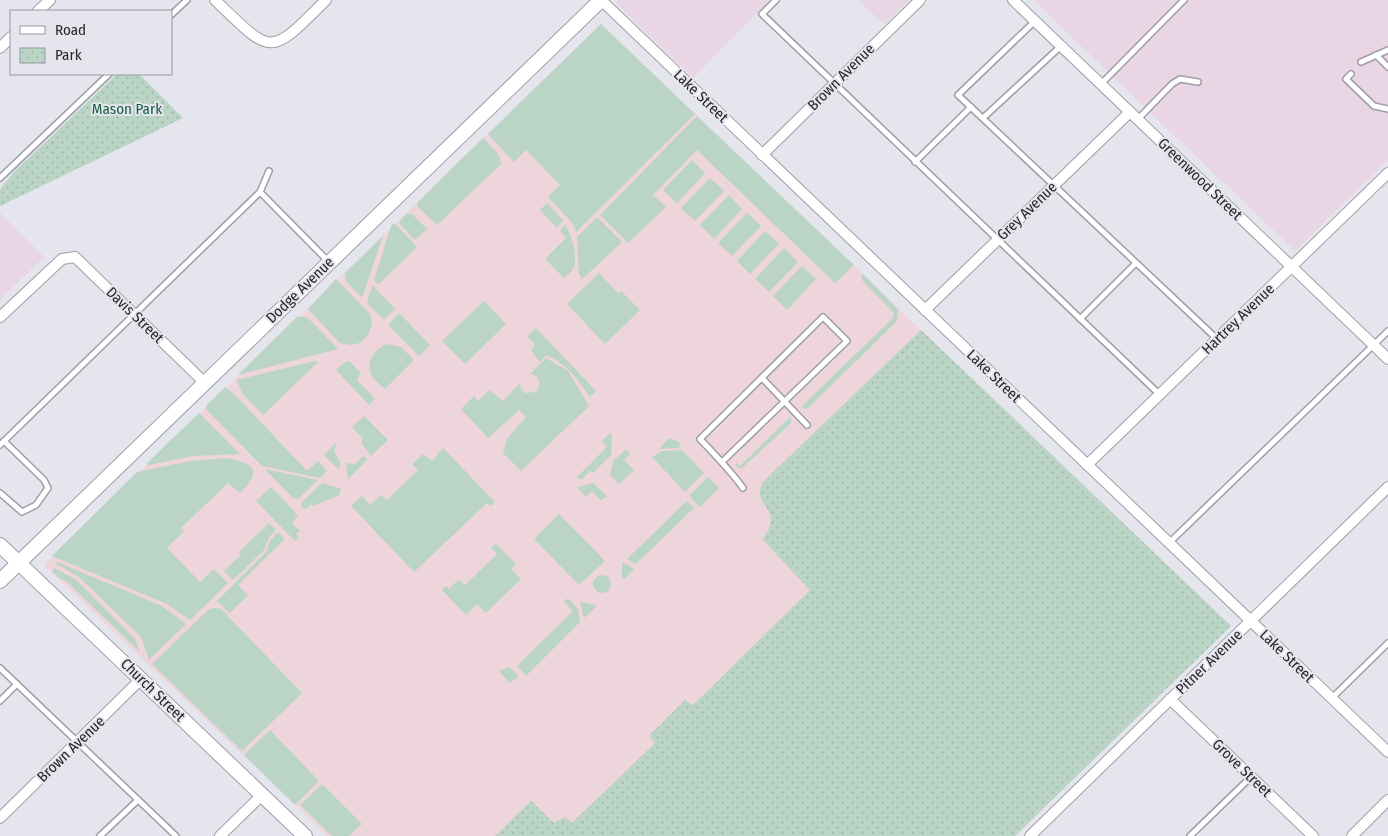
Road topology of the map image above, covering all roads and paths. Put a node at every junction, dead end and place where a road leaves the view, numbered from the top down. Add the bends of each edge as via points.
1 (50, 0) edge
2 (187, 0) edge
3 (215, 0) edge
4 (326, 0) edge
5 (601, 0) edge
6 (776, 0) edge
7 (920, 0) edge
8 (1013, 0) edge
9 (1184, 0) edge
10 (39, 10) edge
11 (172, 14) edge
12 (1035, 21) junction
13 (10, 39) edge
14 (1061, 46) junction
15 (0, 48) edge
16 (1388, 50) edge
17 (1376, 55) junction
18 (1361, 62) dead end
19 (1388, 67) edge
20 (1351, 74) dead end
21 (108, 75) edge
22 (1198, 82) dead end
23 (834, 84) junction
24 (1101, 84) junction
25 (972, 107) junction
26 (1388, 109) edge
27 (1130, 112) junction
28 (983, 118) junction
29 (1138, 120) junction
30 (762, 155) junction
31 (915, 162) junction
32 (269, 171) dead end
33 (1388, 173) edge
34 (0, 178) edge
35 (1054, 184) junction
36 (260, 192) junction
37 (997, 240) junction
38 (330, 262) junction
39 (1136, 263) junction
40 (1292, 267) junction
41 (925, 310) junction
42 (134, 314) junction
43 (0, 317) edge
44 (1080, 319) junction
45 (1388, 331) edge
46 (1217, 339) junction
47 (1374, 345) junction
48 (1388, 359) edge
49 (762, 378) junction
50 (205, 382) junction
51 (1160, 395) junction
52 (785, 402) junction
53 (807, 425) dead end
54 (2, 443) edge
55 (722, 462) junction
56 (1087, 465) junction
57 (1388, 487) edge
58 (743, 488) dead end
59 (0, 493) edge
60 (1169, 543) junction
61 (0, 545) edge
62 (19, 562) junction
63 (0, 581) edge
64 (1250, 621) junction
65 (1388, 643) edge
66 (0, 668) edge
67 (141, 679) junction
68 (17, 684) junction
69 (1332, 698) junction
70 (1170, 699) junction
71 (0, 701) edge
72 (78, 742) junction
73 (1388, 752) edge
74 (1251, 776) junction
75 (262, 795) junction
76 (138, 800) junction
77 (1388, 800) edge
78 (0, 818) edge
79 (100, 836) edge
80 (176, 836) edge
81 (220, 836) edge
82 (305, 836) edge
83 (1030, 836) edge
84 (1190, 836) edge
85 (1314, 836) edge
86 (1352, 836) edge

1 - 10 street
2 - 11 lane
3 - 4 street via 251,35 262,42 274,43 292,34
5 - 30 street, Lake Street
5 - 38 main road, Dodge Avenue
6 - 23 lane via 762,14
7 - 23 street, Brown Avenue
8 - 12 street, Greenwood Street
9 - 24 lane
12 - 14 street, Greenwood Street
12 - 25 lane via 958,94
13 - 15 street
14 - 24 street, Greenwood Street
14 - 28 lane
16 - 17 lane
17 - 18 lane
17 - 19 lane
20 - 26 lane via 1346,79 1374,106
21 - 34 lane
22 - 29 lane via 1180,79 1172,84
23 - 30 street, Brown Avenue
23 - 31 lane
24 - 27 street, Greenwood Street
25 - 28 lane
25 - 31 lane
27 - 29 street, Greenwood Street
27 - 35 street, Grey Avenue
28 - 35 lane
29 - 40 street, Greenwood Street
30 - 41 street, Lake Street
31 - 37 lane
32 - 36 lane
33 - 40 street, Hartrey Avenue
35 - 37 street, Grey Avenue
35 - 39 lane
36 - 38 lane
36 - 42 lane
37 - 41 street, Grey Avenue
37 - 44 lane
38 - 50 main road, Dodge Avenue
39 - 44 lane
39 - 46 lane
40 - 46 street, Hartrey Avenue
40 - 47 street, Greenwood Street
41 - 56 street, Lake Street
42 - 43 street, Davis Street via 75,257 62,259
42 - 50 street, Davis Street
42 - 54 lane
44 - 51 lane
45 - 47 lane
46 - 51 street, Hartrey Avenue
47 - 48 street, Greenwood Street
47 - 60 lane
49 - 52 lane
49 - 52 lane via 823,317 847,342
49 - 55 lane via 700,439
50 - 62 main road, Dodge Avenue
51 - 56 street, Hartrey Avenue
52 - 53 lane
52 - 55 lane
54 - 59 lane via 44,480 48,488 36,505 22,512
55 - 58 lane
56 - 60 street, Lake Street
57 - 64 street, Pitner Avenue
60 - 64 street, Lake Street
61 - 62 main road, Church Street
62 - 63 main road, Dodge Avenue
62 - 67 main road, Church Street
64 - 69 street, Lake Street
64 - 70 street, Pitner Avenue
65 - 69 lane
66 - 68 lane
67 - 72 street, Brown Avenue
67 - 75 main road, Church Street
68 - 71 lane
68 - 72 lane
69 - 73 street, Lake Street
70 - 74 street, Grove Street
70 - 83 street, Pitner Avenue
72 - 76 lane
72 - 78 street, Brown Avenue
74 - 84 lane
74 - 85 street, Grove Street
75 - 81 street
75 - 82 main road, Church Street
76 - 79 lane
76 - 80 lane
77 - 86 street

